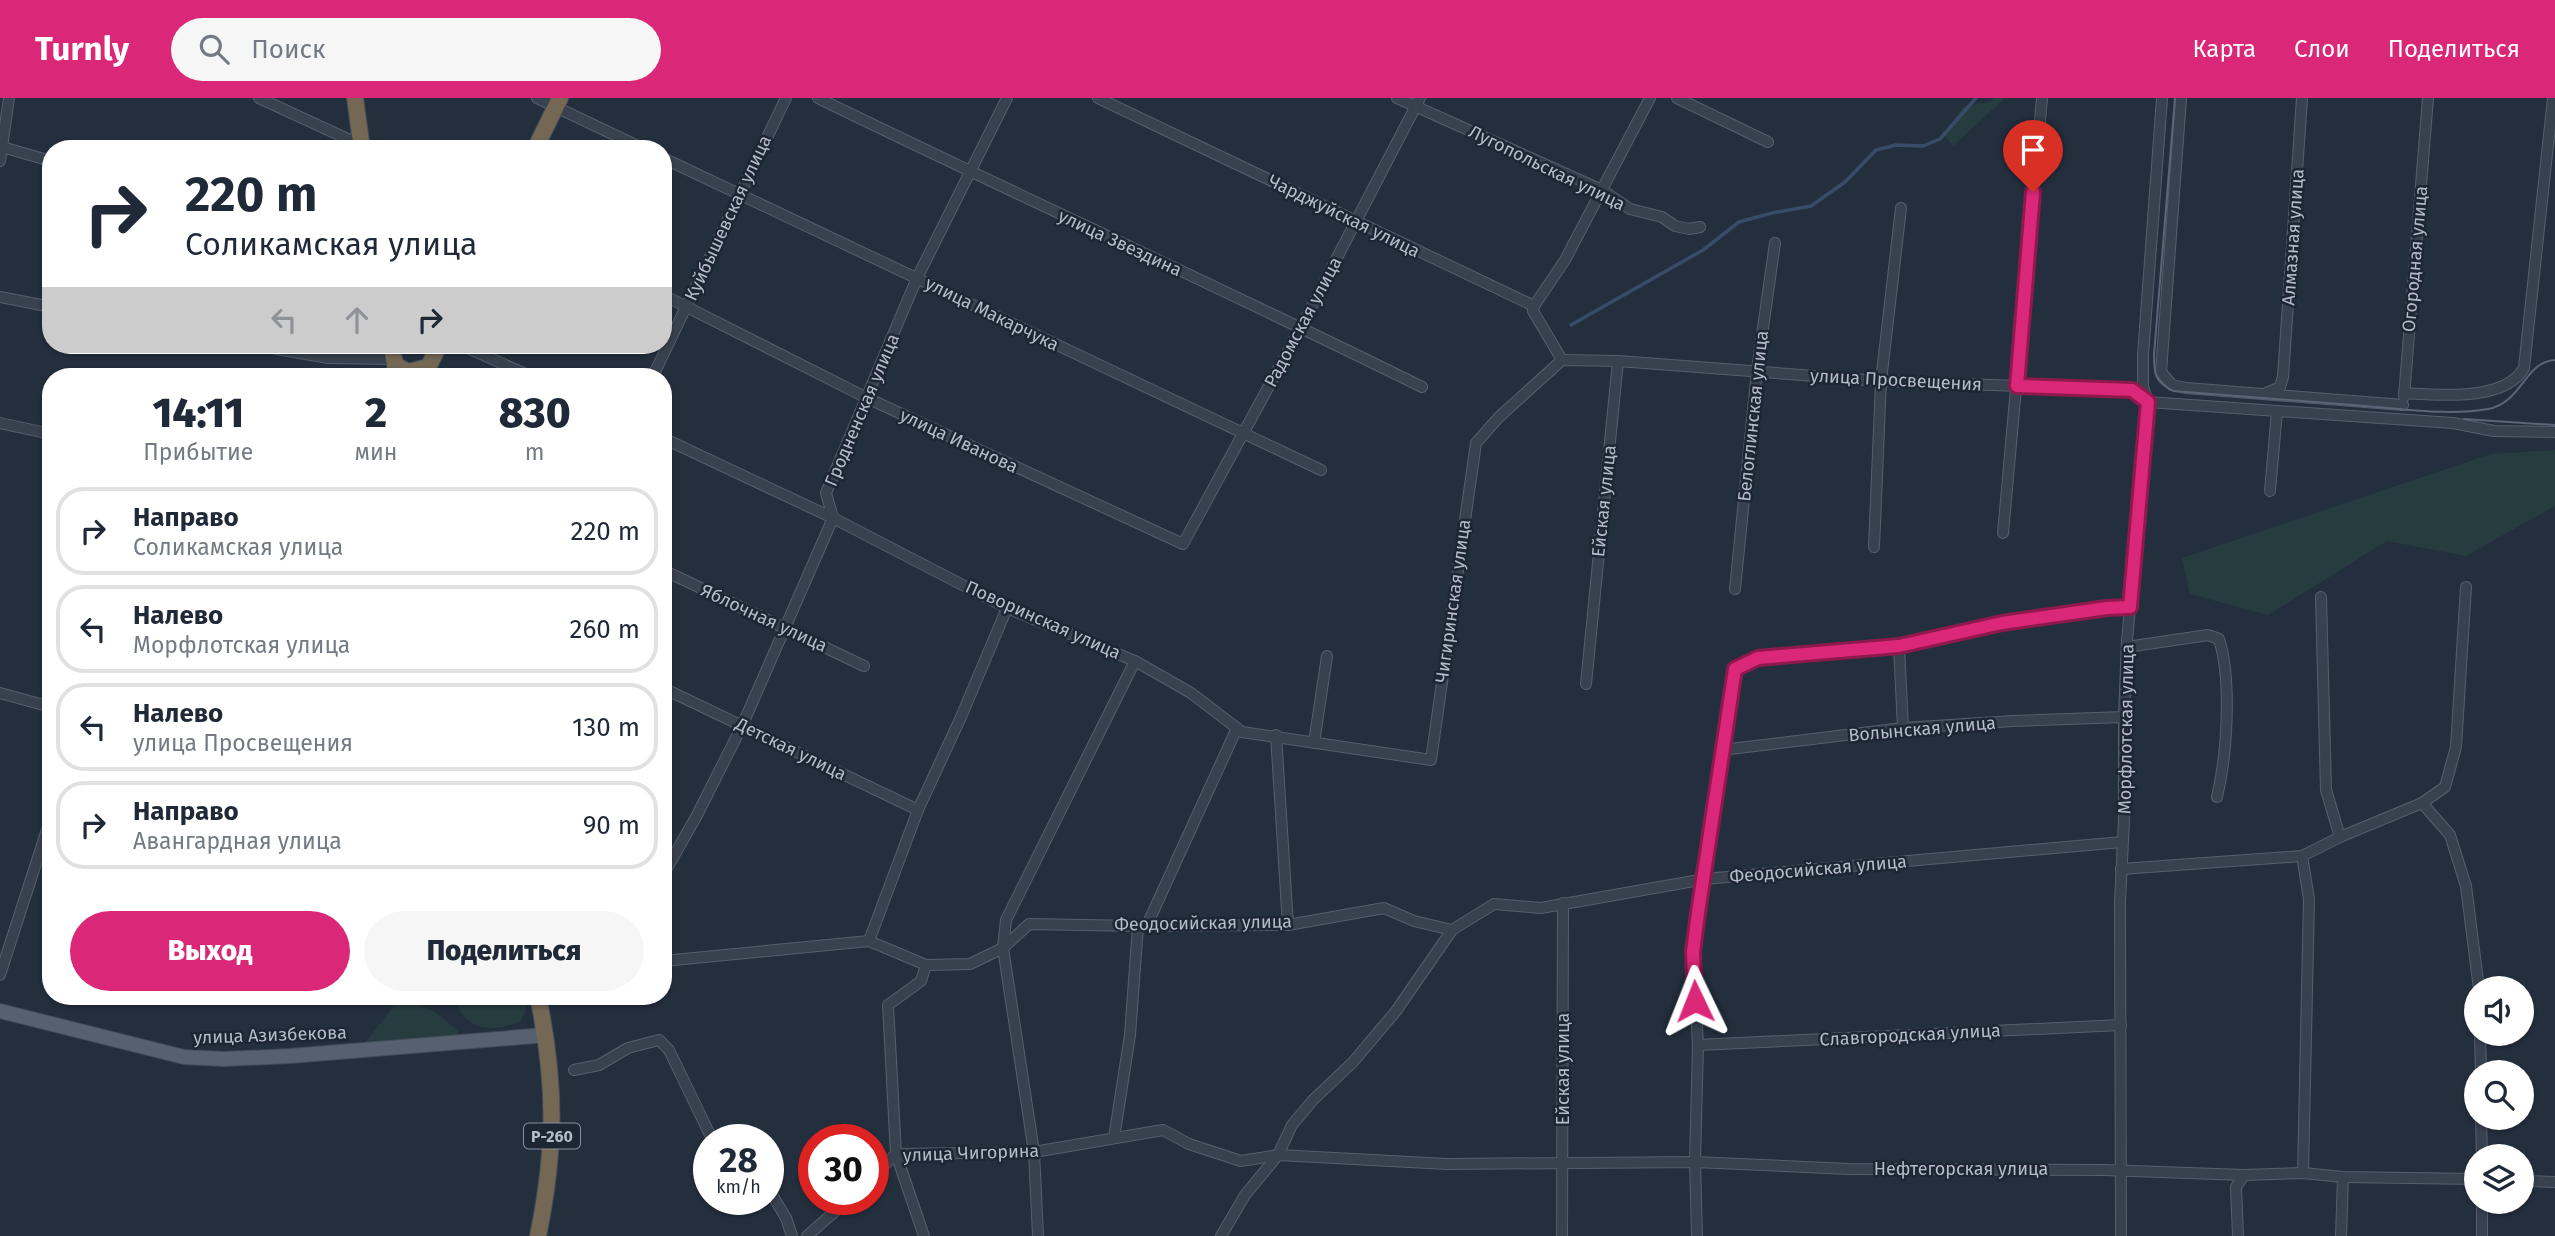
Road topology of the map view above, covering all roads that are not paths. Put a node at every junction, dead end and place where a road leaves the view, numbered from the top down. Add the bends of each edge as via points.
1 (9, 98) edge
2 (259, 98) edge
3 (355, 98) edge
4 (537, 98) edge
5 (786, 98) edge
6 (818, 98) edge
7 (1007, 98) edge
8 (1098, 98) edge
9 (1397, 98) edge
10 (1650, 98) edge
11 (1677, 98) edge
12 (2042, 98) edge
13 (2162, 98) edge
14 (2181, 98) edge
15 (2302, 98) edge
16 (2428, 98) edge
17 (2553, 98) edge
18 (558, 102) edge
19 (1417, 102) edge
20 (349, 140) edge
21 (363, 140) edge
22 (539, 140) edge
23 (628, 140) edge
24 (1768, 142) dead end
25 (2, 147) junction
26 (42, 158) edge
27 (0, 161) edge
28 (672, 162) edge
29 (971, 173) junction
30 (1602, 190) junction
31 (739, 194) junction
32 (1901, 208) dead end
33 (1355, 222) junction
34 (1700, 227) dead end
35 (1775, 243) dead end
36 (917, 278) junction
37 (0, 298) edge
38 (672, 299) edge
39 (42, 305) edge
40 (687, 306) junction
41 (1534, 306) junction
42 (1301, 327) junction
43 (672, 337) edge
44 (306, 354) edge
45 (481, 354) edge
46 (1562, 360) junction
47 (394, 361) edge
48 (1618, 361) junction
49 (512, 368) edge
50 (1757, 370) junction
51 (2283, 377) junction
52 (1881, 381) junction
53 (2017, 386) junction
54 (1422, 387) dead end
55 (2263, 394) junction
56 (2302, 397) junction
57 (867, 398) junction
58 (2404, 399) junction
59 (2148, 402) junction
60 (2277, 411) junction
61 (2402, 421) junction
62 (0, 423) edge
63 (42, 432) edge
64 (2555, 432) edge
65 (1243, 434) junction
66 (672, 442) edge
67 (1321, 470) dead end
68 (2270, 491) dead end
69 (833, 518) junction
70 (2003, 533) dead end
71 (1183, 544) joint
72 (1874, 547) dead end
73 (672, 574) edge
74 (2466, 587) dead end
75 (1735, 589) dead end
76 (2321, 597) dead end
77 (2130, 607) junction
78 (1007, 608) junction
79 (786, 629) junction
80 (1899, 646) junction
81 (2127, 648) junction
82 (1327, 656) dead end
83 (1135, 660) junction
84 (864, 666) dead end
85 (1586, 684) dead end
86 (672, 692) edge
87 (0, 693) edge
88 (42, 705) edge
89 (2124, 717) junction
90 (742, 726) junction
91 (1237, 728) junction
92 (1903, 728) junction
93 (1276, 735) junction
94 (1314, 743) junction
95 (1722, 750) junction
96 (1431, 760) joint
97 (2217, 797) dead end
98 (2423, 803) junction
99 (918, 810) junction
100 (2340, 837) junction
101 (2122, 842) junction
102 (42, 845) edge
103 (2302, 856) junction
104 (672, 859) edge
105 (2121, 869) junction
106 (1705, 879) junction
107 (1563, 903) junction
108 (1288, 925) junction
109 (1143, 926) junction
110 (1452, 930) junction
111 (869, 941) junction
112 (1003, 948) junction
113 (672, 960) edge
114 (926, 965) junction
115 (0, 975) edge
116 (2479, 976) edge
117 (540, 1005) edge
118 (0, 1011) edge
119 (2121, 1025) junction
120 (546, 1035) junction
121 (1698, 1045) junction
122 (574, 1070) dead end
123 (705, 1124) edge
124 (1114, 1138) junction
125 (1034, 1152) junction
126 (896, 1154) junction
127 (1278, 1154) junction
128 (889, 1161) edge
129 (1695, 1162) junction
130 (1447, 1164) joint
131 (1562, 1164) junction
132 (2122, 1170) junction
133 (2303, 1173) junction
134 (2244, 1175) junction
135 (2343, 1177) junction
136 (2464, 1179) edge
137 (2534, 1181) edge
138 (2555, 1182) edge
139 (2482, 1214) edge
140 (784, 1215) edge
141 (831, 1215) edge
142 (538, 1236) edge
143 (792, 1236) edge
144 (807, 1236) edge
145 (924, 1236) edge
146 (1038, 1236) edge
147 (1221, 1236) edge
148 (1562, 1236) edge
149 (1697, 1236) edge
150 (2121, 1236) edge
151 (2238, 1236) edge
152 (2342, 1236) edge
153 (2482, 1236) edge

1 - 25 street
2 - 20 street
3 - 21 highway
4 - 18 street
5 - 31 street, Куйбышевская улица
6 - 29 street, улица Звездина
7 - 29 street, Гродненская улица
8 - 33 street, Чарджуйская улица
9 - 19 street, Лугопольская улица
10 - 30 street
11 - 24 street
12 - 53 street
13 - 59 street, Морфлотская улица via 2144,355 2143,387
14 - 55 street via 2161,372 2172,385
15 - 51 street, Алмазная улица
16 - 58 street, Огородная улица
17 - 58 street via 2524,368 2515,381 2494,390
18 - 22 highway
18 - 23 street
19 - 30 street, Лугопольская улица
19 - 33 street, Радомская улица
25 - 26 street
25 - 27 street
28 - 31 street, улица Макарчука
29 - 36 street, Гродненская улица
29 - 42 street, улица Звездина
30 - 34 street, Лугопольская улица via 1630,209 1662,217 1675,226
30 - 41 street
31 - 36 street, улица Макарчука
31 - 40 street, Куйбышевская улица
32 - 52 street
33 - 41 street, Чарджуйская улица
33 - 42 street, Радомская улица
35 - 50 street, Белоглинская улица
36 - 57 street, Гродненская улица
36 - 65 street, улица Макарчука
37 - 39 street
38 - 40 street, улица Иванова
40 - 43 street, Куйбышевская улица
40 - 57 street, улица Иванова
41 - 46 street
42 - 54 street, улица Звездина
42 - 65 street, Радомская улица
44 - 47 street
45 - 49 street
46 - 48 street, улица Просвещения
46 - 96 street, Чигиринская улица via 1476,443
48 - 50 street, улица Просвещения
48 - 85 street, Ейская улица
50 - 52 street, улица Просвещения
50 - 75 street, Белоглинская улица
51 - 55 street via 2280,387
51 - 56 street
52 - 53 street, улица Просвещения
52 - 72 street
53 - 59 street, улица Просвещения via 2132,390
53 - 70 street
55 - 56 street
56 - 58 street
57 - 69 street, Гродненская улица via 826,493
57 - 71 street, улица Иванова
58 - 61 street, Огородная улица
59 - 60 street, улица Просвещения
59 - 77 street, Морфлотская улица
60 - 61 street, улица Просвещения
60 - 68 street
61 - 64 street, улица Просвещения
62 - 63 street
65 - 67 street, улица Макарчука
65 - 71 street, Радомская улица
66 - 69 street, Поворинская улица
69 - 78 street, Поворинская улица
69 - 79 street, Гродненская улица
73 - 79 street, Яблочная улица
74 - 98 street via 2456,747 2445,788
76 - 100 street via 2326,790
77 - 80 street via 2002,623
77 - 81 street, Морфлотская улица
78 - 83 street, Поворинская улица
78 - 99 street
79 - 84 street, Яблочная улица
79 - 90 street, Гродненская улица
80 - 92 street
80 - 95 street via 1758,658 1735,669
81 - 89 street, Морфлотская улица
81 - 97 street via 2208,635 2219,639 2226,683
82 - 94 street
83 - 91 street, Поворинская улица via 1191,693
83 - 112 street via 1006,920
86 - 90 street, Детская улица
87 - 88 street
89 - 92 street, Волынская улица
89 - 101 street, Морфлотская улица
90 - 99 street, Детская улица
90 - 104 street, Гродненская улица
91 - 93 street, Поворинская улица
91 - 109 street
92 - 95 street, Волынская улица
93 - 94 street, Поворинская улица
93 - 108 street
94 - 96 street, Поворинская улица
95 - 106 street
98 - 100 street
98 - 116 street via 2450,835 2466,886
99 - 111 street
100 - 103 street
101 - 105 street, Морфлотская улица
101 - 106 street, Феодосийская улица
102 - 115 street
103 - 105 street
103 - 133 street via 2309,899
105 - 119 street, Морфлотская улица
106 - 107 street, Феодосийская улица
106 - 121 street via 1693,952
107 - 110 street, Феодосийская улица via 1541,908 1494,904
107 - 131 street, Ейская улица
108 - 109 street, Феодосийская улица
108 - 110 street, Феодосийская улица via 1384,908
109 - 112 street, Феодосийская улица via 1030,924
109 - 124 street
110 - 127 street via 1396,1011 1292,1125
111 - 113 street
111 - 114 street
112 - 114 street, Феодосийская улица via 970,964
112 - 125 street
114 - 126 street via 921,981 888,1006
117 - 120 highway, Р-260
118 - 120 main road, улица Азизбекова via 184,1058 290,1056
119 - 121 street, Славгородская улица
119 - 132 street, Морфлотская улица
120 - 142 highway, Р-260 via 553,1128
121 - 129 street
122 - 123 street via 599,1065 628,1048 659,1040 669,1050
124 - 125 street, улица Чигорина
124 - 127 street, улица Чигорина via 1163,1130 1241,1161
125 - 126 street, улица Чигорина
125 - 146 street
126 - 128 street, улица Чигорина
126 - 145 street
127 - 130 street, улица Чигорина
127 - 147 street via 1245,1195
129 - 131 street, Нефтегорская улица
129 - 132 street, Нефтегорская улица via 1849,1169
129 - 149 street
130 - 131 street, Нефтегорская улица
131 - 148 street, Ейская улица
132 - 134 street, Нефтегорская улица
132 - 150 street, Морфлотская улица
133 - 134 street, Нефтегорская улица
133 - 135 street, Нефтегорская улица
134 - 151 street via 2236,1187
135 - 136 street, Нефтегорская улица
135 - 152 street
137 - 138 street
139 - 153 street
140 - 143 street
141 - 144 street

